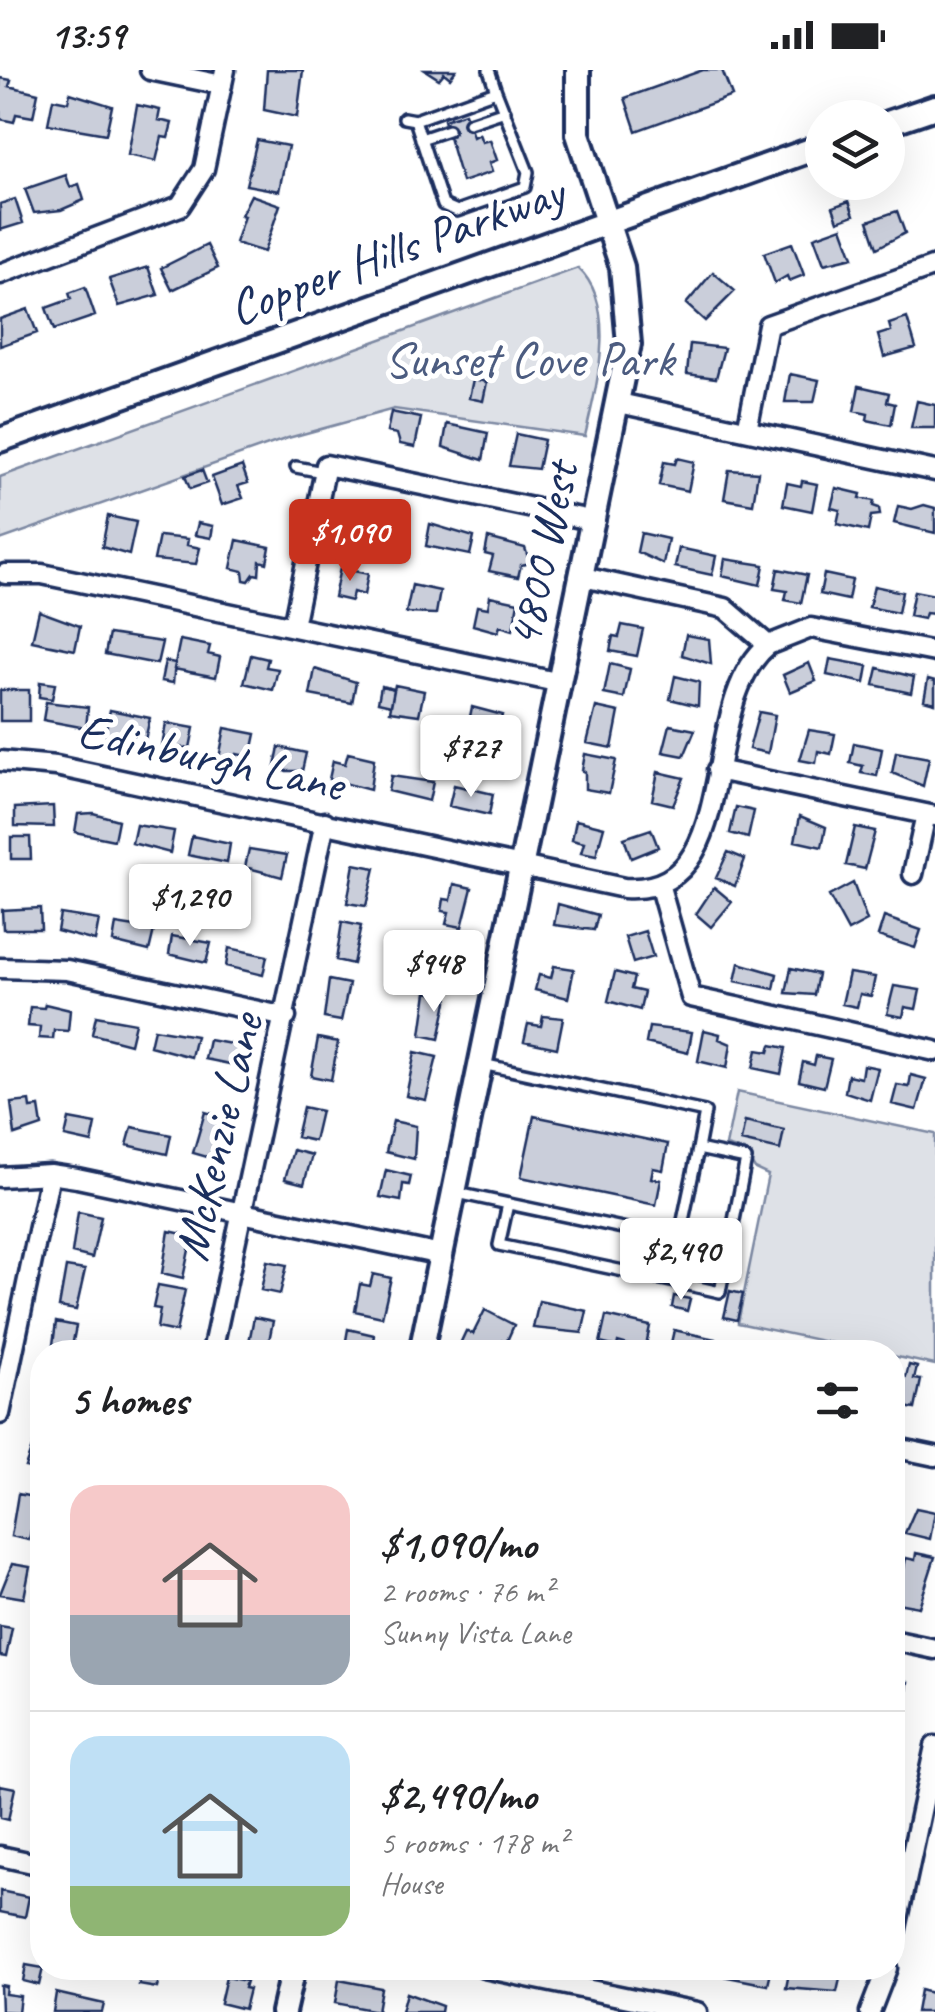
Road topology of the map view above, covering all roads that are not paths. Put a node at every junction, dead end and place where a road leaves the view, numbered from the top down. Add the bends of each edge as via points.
1 (150, 70) edge
2 (489, 70) edge
3 (578, 70) edge
4 (223, 78) edge
5 (496, 91) junction
6 (935, 107) edge
7 (505, 111) junction
8 (905, 118) edge
9 (468, 123) dead end
10 (448, 130) dead end
11 (422, 139) junction
12 (805, 152) edge
13 (607, 223) junction
14 (935, 266) edge
15 (0, 274) edge
16 (619, 403) junction
17 (747, 430) junction
18 (0, 440) edge
19 (296, 467) dead end
20 (935, 471) edge
21 (325, 472) junction
22 (595, 521) junction
23 (5, 574) dead end
24 (583, 577) junction
25 (293, 626) junction
26 (768, 645) junction
27 (935, 652) edge
28 (562, 683) junction
29 (0, 761) edge
30 (718, 770) junction
31 (930, 815) edge
32 (325, 822) junction
33 (522, 865) junction
34 (913, 874) dead end
35 (660, 887) junction
36 (0, 968) edge
37 (286, 1017) junction
38 (935, 1051) edge
39 (482, 1064) junction
40 (698, 1149) junction
41 (50, 1174) junction
42 (0, 1177) edge
43 (455, 1192) junction
44 (508, 1204) junction
45 (242, 1213) junction
46 (679, 1240) junction
47 (442, 1255) junction
48 (670, 1282) junction
49 (215, 1340) edge
50 (424, 1340) edge
51 (0, 1414) edge
52 (905, 1450) edge
53 (935, 1456) edge
54 (905, 1643) edge
55 (935, 1649) edge
56 (935, 1746) edge
57 (905, 1846) edge
58 (914, 1848) junction
59 (0, 1856) edge
60 (30, 1862) edge
61 (905, 1888) edge
62 (290, 1980) edge
63 (542, 1980) edge
64 (882, 1980) edge
65 (284, 2012) edge
66 (697, 2012) edge
67 (870, 2012) edge

1 - 4 street
2 - 5 lane
3 - 13 street, 4800 West via 578,134
4 - 15 street via 200,180 180,206
5 - 7 lane
5 - 11 lane via 409,119
6 - 8 street
7 - 9 lane
7 - 11 lane via 528,172 525,187 456,211 443,204
10 - 11 lane
12 - 13 street, Copper Hills Parkway
13 - 16 street, 4800 West via 628,308
13 - 18 street, Copper Hills Parkway
14 - 17 street via 768,326
16 - 17 street
16 - 22 street, 4800 West
17 - 20 street
19 - 21 lane
21 - 22 street via 326,465
21 - 25 street
22 - 24 street, 4800 West
23 - 25 street via 42,574
24 - 26 street via 724,608
24 - 28 street, 4800 West
25 - 28 street
26 - 27 street via 812,628
26 - 30 street via 737,685
28 - 33 street, 4800 West
29 - 32 street, Edinburgh Lane via 56,766
30 - 31 street
30 - 35 street via 698,849
31 - 34 street
32 - 33 street, Edinburgh Lane
32 - 37 street, McKenzie Lane
33 - 35 street, Edinburgh Lane via 624,888
33 - 39 street, 4800 West
35 - 38 street via 691,997
36 - 37 street via 67,970
37 - 45 street, McKenzie Lane
39 - 40 lane via 705,1112
39 - 43 street, 4800 West
40 - 46 lane
40 - 48 lane via 746,1159 720,1292
41 - 42 street
41 - 45 street
41 - 51 street
43 - 44 lane
43 - 47 street, 4800 West
44 - 46 lane
44 - 48 lane via 499,1245
45 - 47 street
45 - 49 street, McKenzie Lane
46 - 48 lane
47 - 50 street, 4800 West
52 - 53 street
54 - 55 street
56 - 58 street
57 - 58 street
58 - 61 street
59 - 60 street
62 - 65 street
63 - 66 street
64 - 67 street

